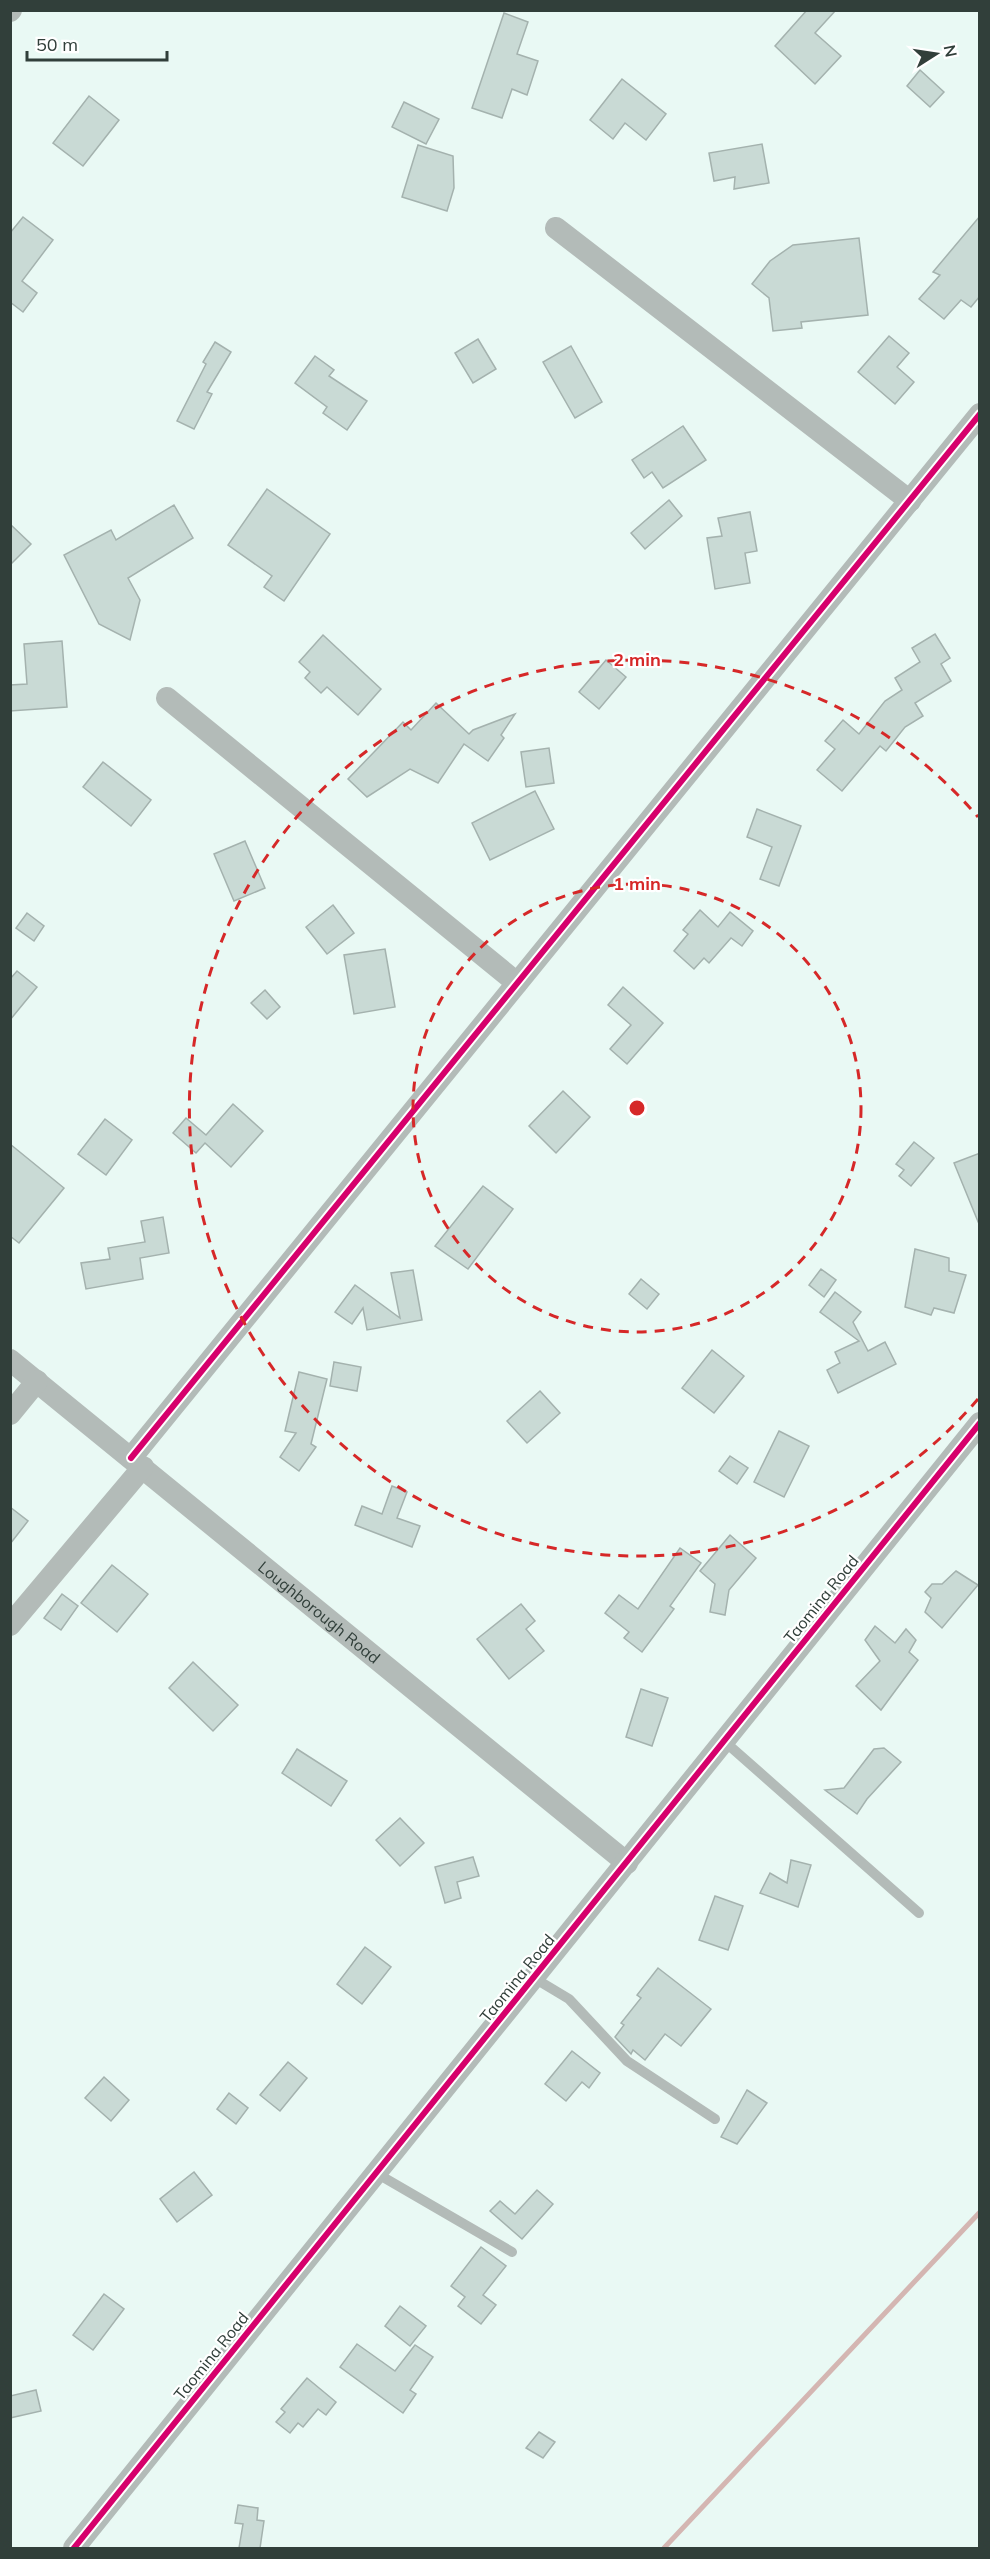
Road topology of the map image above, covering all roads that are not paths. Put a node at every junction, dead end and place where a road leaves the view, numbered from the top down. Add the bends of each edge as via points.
1 (556, 228) dead end
2 (980, 414) edge
3 (910, 501) junction
4 (166, 698) dead end
5 (517, 983) junction
6 (10, 1360) edge
7 (37, 1381) junction
8 (10, 1414) edge
9 (980, 1423) edge
10 (137, 1463) junction
11 (10, 1625) edge
12 (724, 1742) junction
13 (627, 1863) junction
14 (919, 1913) dead end
15 (534, 1978) junction
16 (715, 2119) dead end
17 (376, 2173) junction
18 (512, 2252) dead end
19 (74, 2548) edge

1 - 3 street
2 - 3 street
3 - 5 street
4 - 5 street
5 - 10 street
6 - 7 street, Loughborough Road
7 - 8 street
7 - 10 street, Loughborough Road
9 - 12 street, Taomina Road
10 - 11 street
10 - 13 street, Loughborough Road
12 - 13 street, Taomina Road
12 - 14 lane
13 - 15 street, Taomina Road
15 - 16 lane via 568,1999 627,2061
15 - 17 street, Taomina Road
17 - 18 lane
17 - 19 street, Taomina Road

